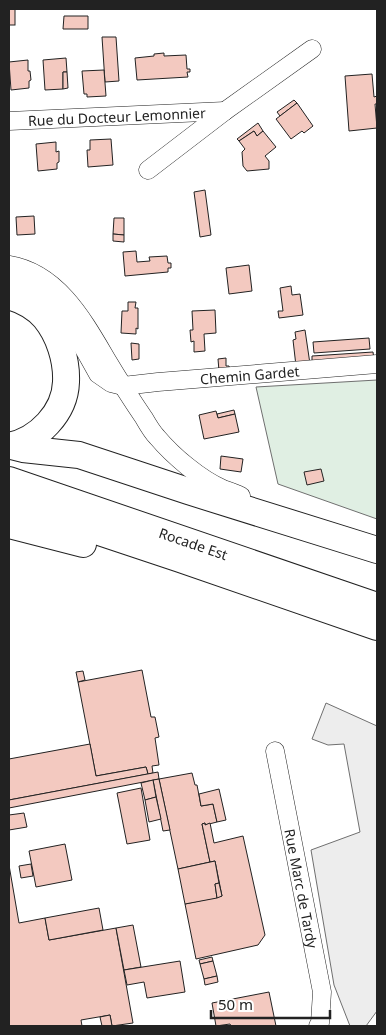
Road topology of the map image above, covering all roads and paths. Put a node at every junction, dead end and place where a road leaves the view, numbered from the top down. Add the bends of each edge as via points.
1 (312, 49) dead end
2 (225, 111) junction
3 (9, 121) edge
4 (148, 170) dead end
5 (9, 265) edge
6 (9, 278) edge
7 (9, 296) edge
8 (377, 364) edge
9 (123, 386) junction
10 (10, 446) edge
11 (9, 480) edge
12 (9, 502) edge
13 (9, 525) edge
14 (377, 548) edge
15 (180, 559) junction
16 (375, 622) edge
17 (275, 751) dead end
18 (318, 1026) edge

1 - 2 street, Rue du Docteur Lemonnier
2 - 3 street, Rue du Docteur Lemonnier
2 - 4 street, Rue du Docteur Lemonnier
5 - 9 street via 53,285 73,305
6 - 9 street via 34,288 56,305 98,374
7 - 10 highway via 44,317 61,348 66,367 66,384 54,416 42,430
8 - 9 street, Chemin Gardet
9 - 14 street via 156,437 195,472 222,489
10 - 14 highway via 79,455
11 - 16 highway, Rocade Est
12 - 15 highway, Rocade Est
13 - 15 highway via 157,564
15 - 16 highway, Rocade Est
17 - 18 street, Rue Marc de Tardy via 322,992

